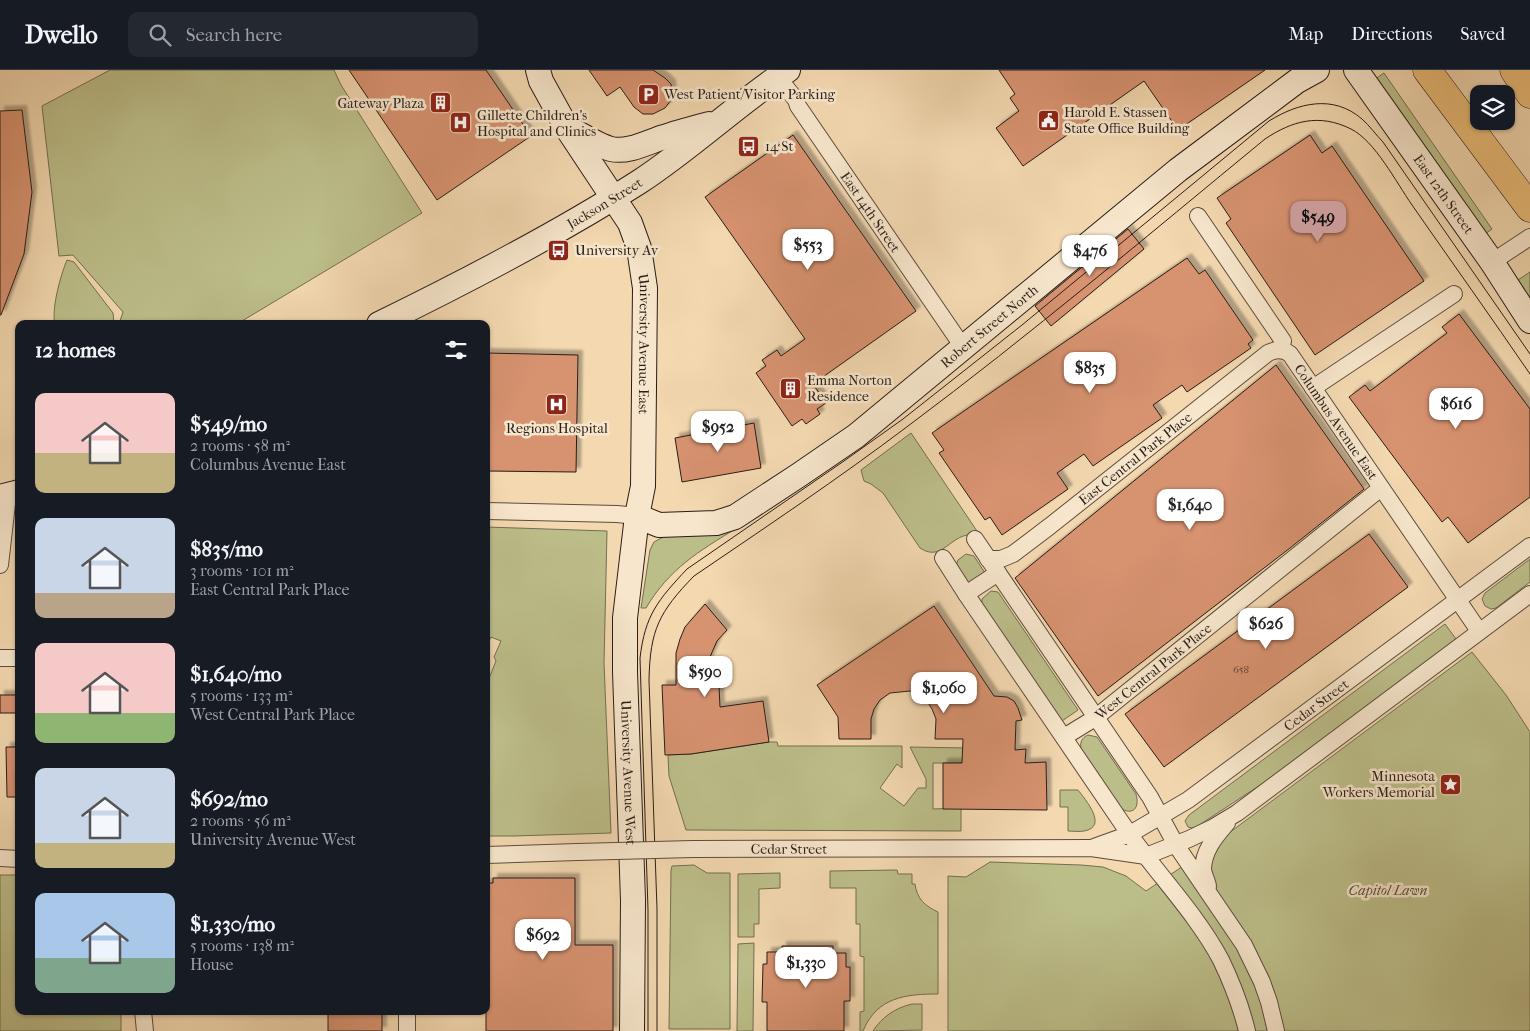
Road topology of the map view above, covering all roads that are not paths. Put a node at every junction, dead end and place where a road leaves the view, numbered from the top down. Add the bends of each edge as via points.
1 (520, 70) edge
2 (1317, 70) edge
3 (1356, 70) edge
4 (1427, 70) edge
5 (1514, 70) edge
6 (1521, 70) edge
7 (783, 73) edge
8 (539, 76) edge
9 (1530, 81) edge
10 (1530, 94) edge
11 (718, 122) junction
12 (567, 128) junction
13 (614, 197) junction
14 (1530, 208) edge
15 (1198, 216) dead end
16 (1530, 237) edge
17 (1492, 262) junction
18 (1454, 294) dead end
19 (387, 320) edge
20 (1530, 321) edge
21 (964, 347) junction
22 (1280, 350) junction
23 (1314, 388) junction
24 (1381, 488) junction
25 (9, 494) edge
26 (490, 511) edge
27 (637, 516) junction
28 (975, 539) dead end
29 (1530, 546) edge
30 (943, 558) dead end
31 (988, 558) junction
32 (0, 565) edge
33 (998, 573) junction
34 (966, 594) junction
35 (1530, 594) edge
36 (1457, 600) junction
37 (1479, 631) junction
38 (0, 658) edge
39 (15, 658) edge
40 (1095, 718) junction
41 (1064, 737) junction
42 (1237, 812) junction
43 (1161, 816) junction
44 (1130, 834) junction
45 (1176, 845) junction
46 (1092, 848) junction
47 (490, 855) edge
48 (1146, 856) junction
49 (0, 858) edge
50 (15, 858) edge
51 (1211, 896) junction
52 (144, 1015) edge
53 (407, 1015) edge
54 (145, 1031) edge
55 (407, 1031) edge
56 (632, 1031) edge
57 (1247, 1031) edge
58 (1276, 1031) edge

1 - 8 main road, University Avenue East
2 - 21 main road, Robert Street North via 1296,81 1178,170
3 - 17 main road, East 12th Street
4 - 14 highway
5 - 10 highway
6 - 9 highway
7 - 11 main road, Jackson Street
7 - 21 street, East 14th Street via 798,106
8 - 12 main road, University Avenue East
11 - 12 main road via 620,149 604,147
11 - 13 main road, Jackson Street
12 - 13 main road, University Avenue East
13 - 19 main road, Jackson Street via 535,244
13 - 27 main road, University Avenue East via 630,222 639,248 645,288 643,486
15 - 22 street via 1282,341
16 - 17 street
17 - 20 main road, East 12th Street
18 - 23 street
21 - 27 main road, Robert Street North via 856,436 753,504 732,509 659,510
22 - 23 street, Columbus Avenue East via 1290,354
22 - 31 street, East Central Park Place via 1268,353 1013,554 1001,559
23 - 24 street, Columbus Avenue East
24 - 36 street, Columbus Avenue East
24 - 40 street, West Central Park Place
25 - 32 street
26 - 27 street, Robert Street North
27 - 56 main road, University Avenue West via 625,618
28 - 31 street
29 - 36 street, Cedar Street
30 - 34 street
31 - 33 street
33 - 34 street
33 - 40 street
34 - 41 street
35 - 37 street, Cedar Street
36 - 37 street, Columbus Avenue East
36 - 43 street, Cedar Street via 1188,800
37 - 42 street, Cedar Street
38 - 39 street
40 - 41 street, West Central Park Place
40 - 43 street
41 - 44 street
42 - 45 street, Cedar Street
42 - 51 street via 1214,838 1206,853 1203,871
43 - 44 street, Cedar Street
43 - 45 street
44 - 46 street, Cedar Street
44 - 48 street
45 - 48 street, Cedar Street
45 - 51 street
46 - 47 street, Cedar Street, bridge via 693,849
46 - 48 street, Cedar Street
48 - 57 street via 1177,894 1220,958
49 - 50 street
51 - 58 street via 1254,963
52 - 54 street
53 - 55 street

